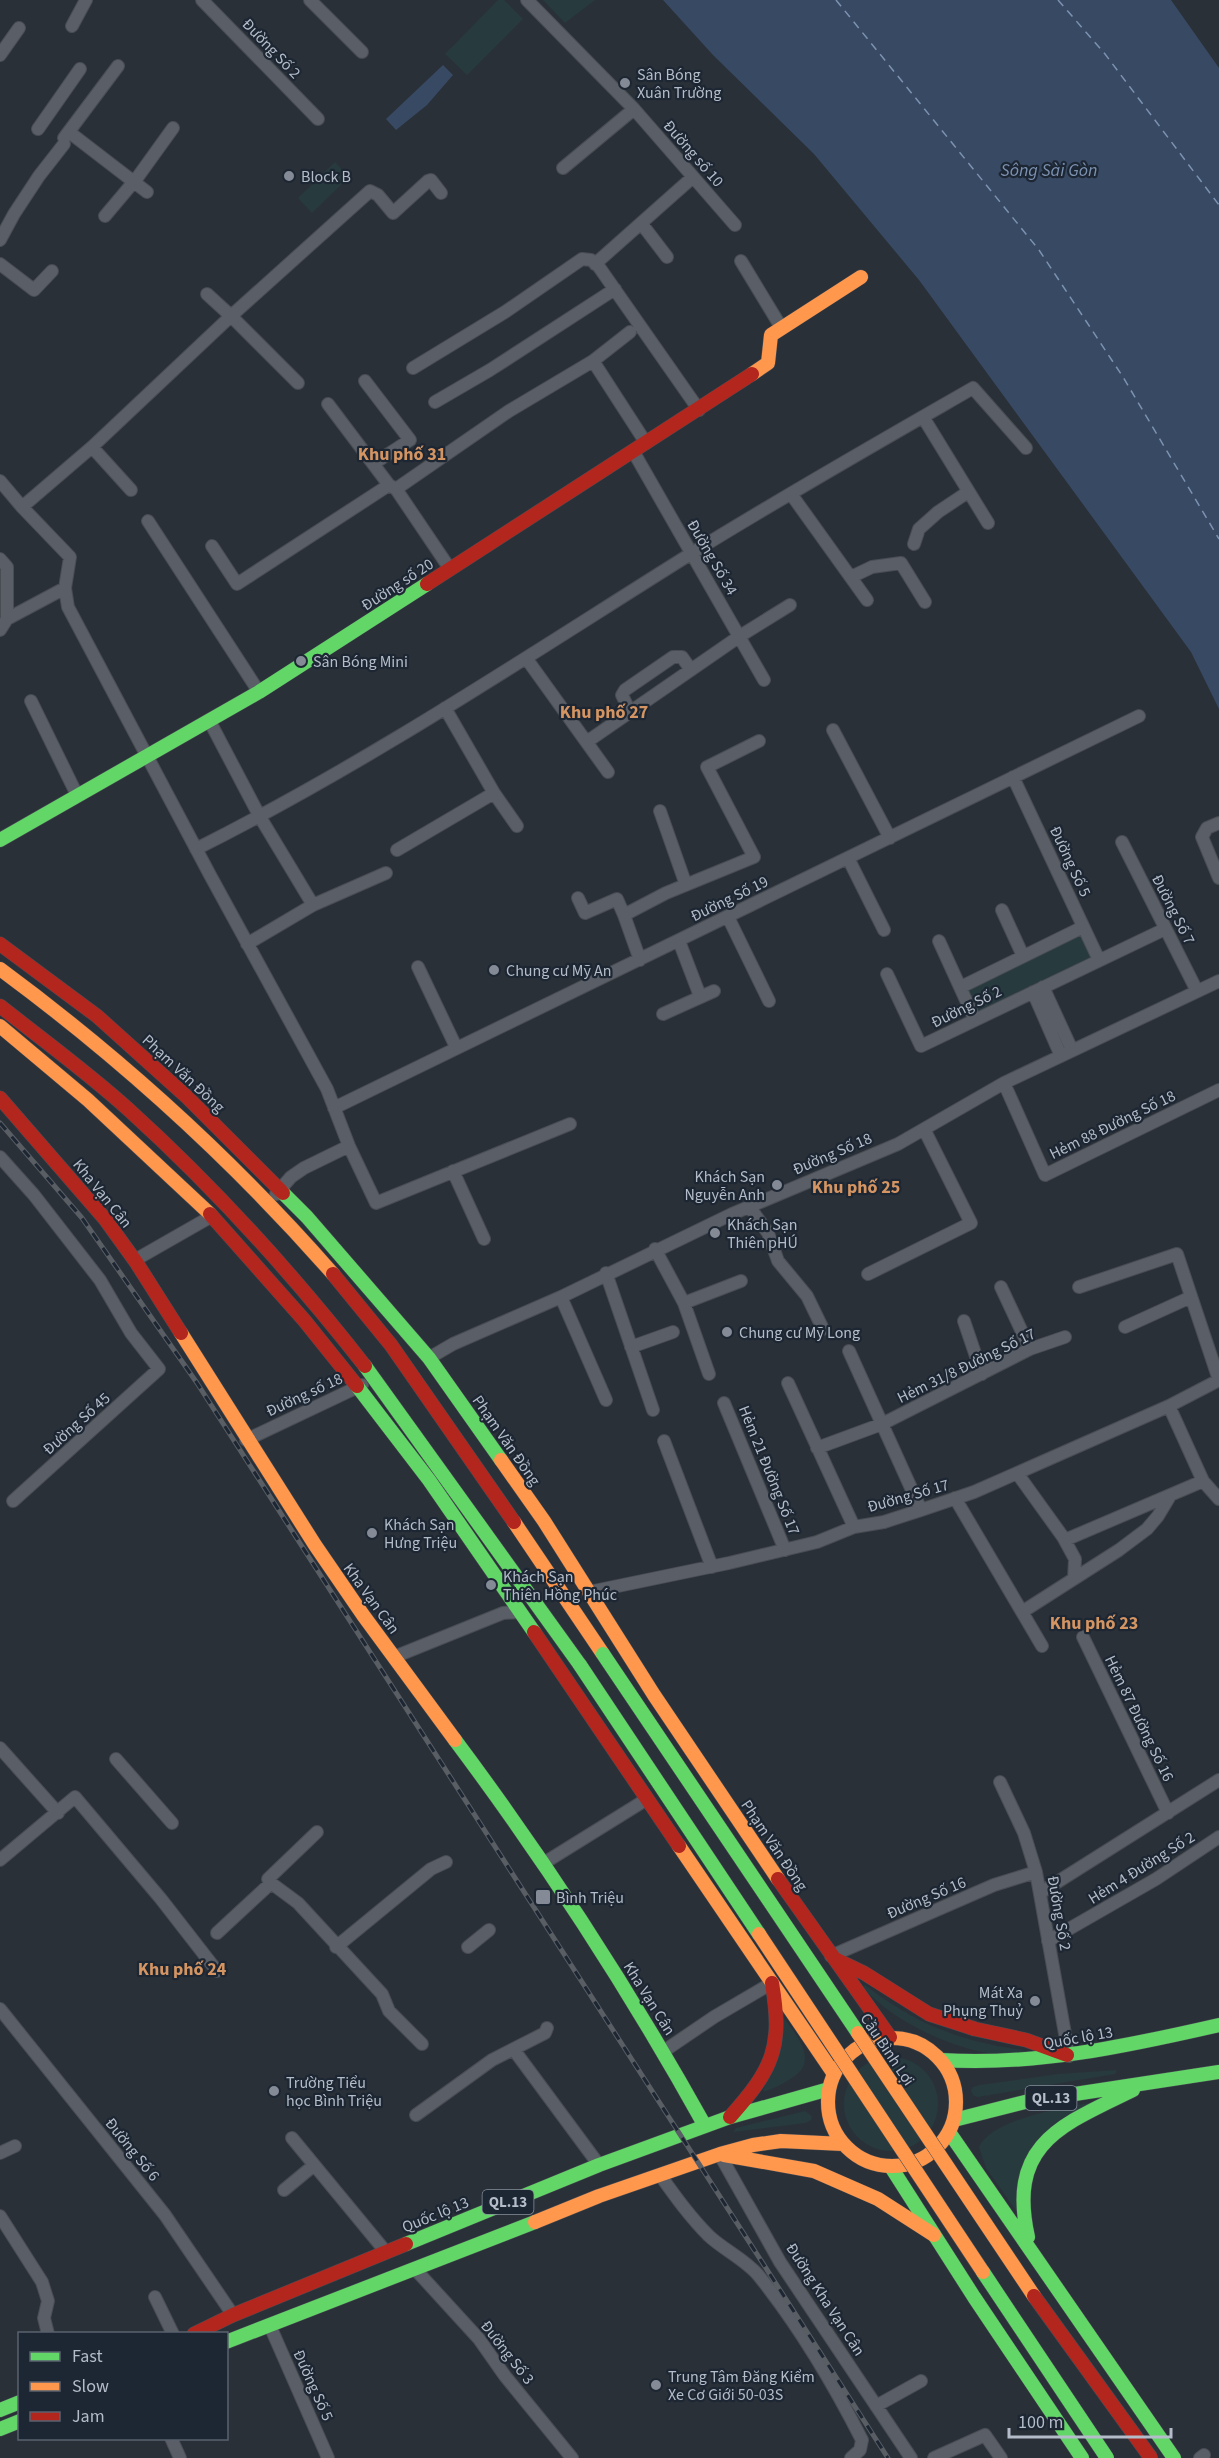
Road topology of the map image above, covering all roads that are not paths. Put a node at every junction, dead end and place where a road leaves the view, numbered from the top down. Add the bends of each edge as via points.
1 (86, 0) edge
2 (202, 0) edge
3 (310, 0) edge
4 (527, 0) edge
5 (72, 26) dead end
6 (19, 28) dead end
7 (362, 52) dead end
8 (0, 55) edge
9 (118, 66) dead end
10 (80, 69) dead end
11 (634, 109) junction
12 (318, 119) dead end
13 (173, 128) dead end
14 (38, 129) dead end
15 (65, 139) junction
16 (563, 168) dead end
17 (693, 177) junction
18 (133, 182) junction
19 (147, 192) dead end
20 (441, 193) dead end
21 (105, 216) dead end
22 (641, 223) junction
23 (735, 225) dead end
24 (0, 240) edge
25 (667, 256) dead end
26 (741, 261) dead end
27 (0, 264) edge
28 (595, 264) junction
29 (52, 271) dead end
30 (861, 277) dead end
31 (615, 289) junction
32 (207, 294) dead end
33 (231, 316) junction
34 (781, 327) junction
35 (630, 332) dead end
36 (593, 361) junction
37 (413, 368) dead end
38 (365, 381) dead end
39 (298, 383) dead end
40 (435, 402) dead end
41 (328, 404) dead end
42 (699, 410) junction
43 (923, 417) junction
44 (646, 443) junction
45 (92, 447) junction
46 (1026, 448) dead end
47 (633, 451) junction
48 (373, 464) junction
49 (0, 481) edge
50 (392, 487) junction
51 (131, 490) dead end
52 (968, 492) junction
53 (791, 494) junction
54 (22, 507) junction
55 (148, 521) dead end
56 (988, 523) dead end
57 (914, 544) dead end
58 (213, 546) dead end
59 (691, 554) junction
60 (0, 559) edge
61 (450, 569) junction
62 (850, 577) junction
63 (65, 588) junction
64 (867, 600) dead end
65 (925, 602) dead end
66 (790, 605) dead end
67 (3, 625) edge
68 (740, 636) junction
69 (526, 658) junction
70 (691, 670) junction
71 (764, 680) dead end
72 (259, 692) junction
73 (31, 702) dead end
74 (445, 708) junction
75 (630, 712) junction
76 (1139, 716) dead end
77 (209, 720) junction
78 (833, 730) dead end
79 (588, 741) junction
80 (759, 741) dead end
81 (148, 754) junction
82 (608, 772) dead end
83 (1013, 777) junction
84 (494, 792) junction
85 (77, 795) junction
86 (660, 811) dead end
87 (260, 817) junction
88 (1219, 824) edge
89 (517, 826) dead end
90 (890, 838) junction
91 (0, 840) edge
92 (1122, 842) dead end
93 (196, 849) junction
94 (397, 850) dead end
95 (848, 858) junction
96 (386, 873) dead end
97 (1219, 878) edge
98 (686, 885) junction
99 (578, 898) dead end
100 (313, 904) junction
101 (1002, 910) dead end
102 (624, 915) junction
103 (728, 917) junction
104 (1083, 927) junction
105 (1165, 929) junction
106 (884, 930) dead end
107 (679, 941) junction
108 (939, 941) dead end
109 (0, 944) edge
110 (247, 944) junction
111 (1023, 956) junction
112 (640, 960) junction
113 (1099, 960) junction
114 (418, 967) dead end
115 (0, 969) edge
116 (36, 970) junction
117 (887, 974) dead end
118 (1219, 981) edge
119 (26, 987) junction
120 (961, 987) junction
121 (714, 990) dead end
122 (1038, 990) junction
123 (1197, 991) junction
124 (700, 996) junction
125 (769, 1001) dead end
126 (0, 1006) edge
127 (663, 1014) dead end
128 (975, 1020) junction
129 (0, 1026) edge
130 (456, 1047) junction
131 (1066, 1053) junction
132 (1004, 1083) junction
133 (1219, 1090) edge
134 (0, 1098) edge
135 (334, 1108) junction
136 (570, 1124) dead end
137 (924, 1129) junction
138 (349, 1146) junction
139 (0, 1157) edge
140 (453, 1171) junction
141 (280, 1191) junction
142 (267, 1202) junction
143 (750, 1206) junction
144 (212, 1216) junction
145 (484, 1239) dead end
146 (655, 1250) junction
147 (135, 1260) junction
148 (606, 1273) junction
149 (868, 1274) dead end
150 (741, 1281) dead end
151 (1001, 1287) dead end
152 (1079, 1287) dead end
153 (561, 1297) junction
154 (1191, 1297) junction
155 (684, 1304) junction
156 (964, 1321) dead end
157 (1125, 1327) dead end
158 (823, 1329) dead end
159 (673, 1332) dead end
160 (1065, 1337) dead end
161 (631, 1347) junction
162 (1030, 1349) junction
163 (849, 1352) dead end
164 (429, 1358) junction
165 (709, 1374) dead end
166 (982, 1374) junction
167 (376, 1379) junction
168 (1219, 1380) edge
169 (788, 1383) dead end
170 (358, 1387) junction
171 (606, 1400) dead end
172 (724, 1403) dead end
173 (1169, 1406) junction
174 (653, 1410) dead end
175 (882, 1424) junction
176 (246, 1440) junction
177 (664, 1441) dead end
178 (817, 1448) junction
179 (1017, 1473) junction
180 (1203, 1481) junction
181 (1170, 1496) junction
182 (956, 1498) junction
183 (1219, 1499) edge
184 (14, 1501) dead end
185 (921, 1510) junction
186 (854, 1527) junction
187 (1065, 1540) junction
188 (785, 1550) junction
189 (712, 1567) junction
190 (1074, 1578) junction
191 (589, 1592) junction
192 (564, 1596) junction
193 (540, 1606) junction
194 (520, 1612) junction
195 (1022, 1612) junction
196 (1083, 1636) dead end
197 (1042, 1646) dead end
198 (603, 1654) joint
199 (394, 1657) junction
200 (0, 1748) edge
201 (116, 1759) dead end
202 (1219, 1780) edge
203 (1000, 1782) dead end
204 (647, 1799) junction
205 (58, 1813) junction
206 (1168, 1813) junction
207 (172, 1823) dead end
208 (317, 1832) dead end
209 (1219, 1837) edge
210 (0, 1860) edge
211 (446, 1862) dead end
212 (544, 1863) junction
213 (1036, 1872) junction
214 (270, 1881) junction
215 (1040, 1893) junction
216 (489, 1929) dead end
217 (217, 1933) dead end
218 (1048, 1941) junction
219 (336, 1947) junction
220 (468, 1947) dead end
221 (832, 1957) junction
222 (217, 1971) dead end
223 (772, 1983) junction
224 (0, 2009) edge
225 (1219, 2025) edge
226 (547, 2028) dead end
227 (890, 2037) junction
228 (422, 2044) dead end
229 (514, 2050) junction
230 (664, 2051) junction
231 (1069, 2056) junction
232 (941, 2060) junction
233 (1219, 2072) edge
234 (834, 2074) junction
235 (1149, 2083) junction
236 (829, 2089) junction
237 (416, 2115) dead end
238 (729, 2117) junction
239 (705, 2126) junction
240 (952, 2126) junction
241 (291, 2138) dead end
242 (843, 2144) junction
243 (15, 2146) dead end
244 (0, 2153) edge
245 (720, 2154) junction
246 (599, 2164) junction
247 (313, 2166) junction
248 (891, 2167) junction
249 (660, 2175) junction
250 (284, 2190) dead end
251 (0, 2216) edge
252 (934, 2235) junction
253 (1031, 2249) junction
254 (386, 2252) junction
255 (415, 2269) junction
256 (155, 2297) dead end
257 (233, 2315) junction
258 (270, 2326) junction
259 (48, 2332) edge
260 (172, 2332) edge
261 (198, 2332) edge
262 (228, 2341) edge
263 (921, 2381) dead end
264 (10, 2406) edge
265 (876, 2406) junction
266 (18, 2420) edge
267 (18, 2422) edge
268 (0, 2429) edge
269 (171, 2440) edge
270 (180, 2458) edge
271 (328, 2458) edge
272 (572, 2458) edge
273 (851, 2458) edge
274 (911, 2458) edge
275 (934, 2458) edge
276 (1001, 2458) edge
277 (1082, 2458) edge
278 (1107, 2458) edge
279 (1152, 2458) edge
280 (1174, 2458) edge

1 - 5 street
2 - 12 street, Đường Số 2
3 - 7 street
4 - 11 street, Đường số 10
6 - 8 street
9 - 15 street
10 - 14 street
11 - 16 street
11 - 17 street, Đường số 10
13 - 18 street
15 - 18 street
15 - 24 street
17 - 22 street
17 - 23 street, Đường số 10
18 - 19 street
18 - 21 street
20 - 33 street via 428,181 396,217 370,191
22 - 25 street
22 - 28 street
26 - 34 street
27 - 29 street via 34,290
28 - 31 street
28 - 37 street via 582,259 569,266
30 - 34 main road
31 - 40 street
31 - 42 street
32 - 33 street
33 - 39 street
33 - 45 street
34 - 42 main road, Đường số 20 via 771,335 768,363
35 - 36 street
36 - 44 street
36 - 50 street
38 - 48 street via 410,440
41 - 48 street
42 - 44 main road, Đường số 20
43 - 46 street via 973,388
43 - 52 street
43 - 53 street
44 - 47 main road, Đường số 20
45 - 51 street
45 - 54 street
47 - 59 street, Đường Số 34
47 - 61 main road, Đường số 20
48 - 50 street
49 - 54 street
50 - 58 street via 237,584
50 - 61 street
52 - 56 street
52 - 57 street via 919,529
53 - 59 street
53 - 62 street
54 - 63 street via 70,557
55 - 72 street
59 - 68 street, Đường Số 34
59 - 69 street
60 - 67 street via 7,567
61 - 72 main road, Đường số 20
62 - 64 street
62 - 65 street via 873,567 900,563
63 - 67 street
63 - 81 street via 68,607
66 - 68 street
68 - 70 street
68 - 71 street, Đường Số 34
69 - 74 street
69 - 79 street
70 - 75 street
70 - 75 street via 682,657 673,657 625,690 621,695
72 - 77 main road, Đường số 20
73 - 85 street
74 - 84 street
74 - 87 street
75 - 79 street
76 - 83 street, Đường Số 19
77 - 81 main road, Đường số 20
77 - 87 street
78 - 90 street
79 - 82 street
80 - 98 street via 707,767 754,857
81 - 85 main road, Đường số 20
81 - 93 street
83 - 90 street, Đường Số 19
83 - 104 street, Đường Số 5
84 - 89 street
84 - 94 street
85 - 91 main road, Đường số 20
86 - 98 street
87 - 93 street
87 - 100 street
88 - 97 street via 1207,828 1202,837
90 - 95 street, Đường Số 19
92 - 105 street, Đường Số 7
93 - 110 street
95 - 103 street, Đường Số 19
95 - 106 street
96 - 100 street
98 - 102 street
99 - 102 street via 585,913 617,899
100 - 110 street
101 - 111 street
102 - 112 street
103 - 107 street, Đường Số 19
103 - 125 street
104 - 111 street, Đường Số 2
104 - 113 street, Đường Số 5
105 - 113 street, Đường Số 2
105 - 123 street, Đường Số 7
107 - 112 street, Đường Số 19
107 - 124 street
108 - 120 street
109 - 116 main road, Phạm Văn Đồng
110 - 135 street
111 - 120 street, Đường Số 2
112 - 130 street, Đường Số 19
113 - 122 street, Đường Số 2
114 - 130 street
115 - 119 main road, Phạm Văn Đồng
116 - 119 main road
116 - 141 main road, Phạm Văn Đồng via 97,1016 187,1097
117 - 128 street, Đường Số 2 via 921,1046
118 - 123 street, Đường Số 18
119 - 142 main road, Phạm Văn Đồng via 150,1087
120 - 128 street
121 - 124 street
122 - 128 street, Đường Số 2
122 - 131 street
123 - 131 street, Đường Số 18
124 - 127 street
126 - 167 main road via 98,1083 212,1190 291,1275
129 - 144 main road via 88,1100
130 - 135 street, Đường Số 19
131 - 132 street, Đường Số 18
132 - 133 street, Hẻm 88 Đường Số 18 via 1045,1175
132 - 137 street, Đường Số 18
134 - 147 main road, Kha Vạn Cân
135 - 138 street
136 - 140 street
137 - 143 street, Đường Số 18 via 898,1144
137 - 149 street via 971,1223
138 - 140 street via 376,1203
138 - 141 street via 304,1168
139 - 184 street, Đường Số 45 via 100,1280 131,1333 159,1369
140 - 145 street
141 - 142 street
141 - 164 main road, Phạm Văn Đồng via 307,1216
142 - 192 main road, Phạm Văn Đồng via 358,1303 403,1362
143 - 146 street, Đường Số 18
143 - 158 street via 768,1233 778,1261 807,1296
144 - 147 street
144 - 170 main road
146 - 148 street, Đường Số 18
146 - 155 street
147 - 176 main road, Kha Vạn Cân
148 - 153 street, Đường Số 18
148 - 161 street
150 - 155 street
151 - 162 street
152 - 154 street via 1177,1254
153 - 164 street, Đường Số 18
153 - 171 street
154 - 157 street
154 - 168 street
155 - 165 street
156 - 166 street
159 - 161 street
160 - 162 street, Hẻm 31/8 Đường Số 17
161 - 174 street
162 - 166 street, Hẻm 31/8 Đường Số 17
163 - 175 street
164 - 191 main road, Phạm Văn Đồng
166 - 175 street, Hẻm 31/8 Đường Số 17
167 - 170 street, Đường số 18
167 - 193 main road
168 - 173 street, Đường Số 17
169 - 178 street
170 - 176 street, Đường số 18
170 - 194 main road via 429,1480
172 - 188 street, Hẻm 21 Đường Số 17
173 - 179 street, Đường Số 17
173 - 180 street
175 - 178 street, Hẻm 31/8 Đường Số 17
175 - 185 street
176 - 199 main road, Kha Vạn Cân via 341,1585
177 - 189 street
178 - 186 street
179 - 182 street, Đường Số 17
179 - 187 street
180 - 181 street
180 - 183 street
181 - 187 street
181 - 190 street via 1147,1529
182 - 185 street, Đường Số 17
182 - 195 street
185 - 186 street, Đường Số 17
186 - 188 street, Đường Số 17
187 - 190 street via 1075,1559
188 - 189 street, Đường Số 17
189 - 191 street, Đường Số 17
190 - 195 street
191 - 192 main road
191 - 221 main road, Phạm Văn Đồng
192 - 198 main road, Phạm Văn Đồng
193 - 194 main road
193 - 278 main road, bridge
194 - 199 street via 503,1613
194 - 204 main road
195 - 197 street
196 - 206 street, Hẻm 87 Đường Số 16
198 - 279 main road, Cầu Bình Lợi, bridge via 1042,2308
199 - 212 main road, Kha Vạn Cân
200 - 205 street
201 - 207 street
202 - 206 street
203 - 213 street, Đường Số 2 via 1024,1833
204 - 212 street
204 - 223 main road
205 - 210 street
205 - 222 street via 75,1797
206 - 215 street
208 - 214 street
209 - 218 street, Hẻm 4 Đường Số 2 via 1156,1879
211 - 219 street via 431,1869
212 - 230 main road, Kha Vạn Cân
213 - 215 street, Đường Số 2
213 - 221 street, Đường Số 16 via 994,1885
214 - 217 street
214 - 219 street via 298,1903
215 - 218 street, Đường Số 2
216 - 220 street
218 - 231 street, Đường Số 2
219 - 228 street via 382,1994 389,2011
221 - 223 main road via 825,1976 808,1992 792,1992
221 - 227 main road, Phạm Văn Đồng
221 - 231 main road via 929,2014
223 - 230 street
223 - 234 main road
223 - 238 main road via 777,2036 771,2064 762,2081
224 - 257 street, Đường Số 6 via 165,2215
225 - 231 main road, Quốc lộ 13 / QL.13
226 - 229 street via 545,2033
227 - 232 main road via 913,2041
227 - 234 main road via 857,2048
229 - 237 street via 492,2060
229 - 246 street
230 - 239 main road, Kha Vạn Cân
231 - 232 main road, Quốc lộ 13 / QL.13 via 1001,2063
232 - 240 main road via 952,2078 956,2099
233 - 235 main road, QL.13
234 - 236 main road
235 - 240 main road, QL.13 via 1029,2101
235 - 253 main road via 1064,2125 1036,2153 1027,2171 1023,2194 1022,2216
236 - 238 main road, Quốc lộ 13 / QL.13
236 - 242 main road via 830,2118
238 - 239 main road, Quốc lộ 13 / QL.13
239 - 246 main road, Quốc lộ 13 / QL.13
240 - 248 main road via 939,2147 925,2158
240 - 253 main road
241 - 247 street
242 - 245 main road, QL.13 via 781,2141
242 - 248 main road via 856,2156
243 - 244 street
245 - 249 main road, QL.13
245 - 252 main road via 814,2171 878,2199
245 - 265 street, Đường Kha Vạn Cân via 780,2262
246 - 254 main road, Quốc lộ 13 / QL.13
247 - 250 street
247 - 254 street
248 - 252 main road
249 - 255 main road, QL.13
249 - 273 street via 710,2236 757,2274 786,2314 862,2440 860,2450
251 - 259 street via 42,2282 48,2301 44,2318
252 - 277 main road
253 - 280 main road
254 - 257 main road, Quốc lộ 13 / QL.13
255 - 258 main road, QL.13
255 - 272 street, Đường Số 3 via 479,2339
256 - 260 street
257 - 261 main road, Quốc lộ 13 / QL.13
258 - 262 main road, QL.13
258 - 271 street, Đường Số 5
263 - 265 street
264 - 266 main road
265 - 274 street, Đường Kha Vạn Cân
267 - 268 main road
269 - 270 street
275 - 276 street via 985,2435

